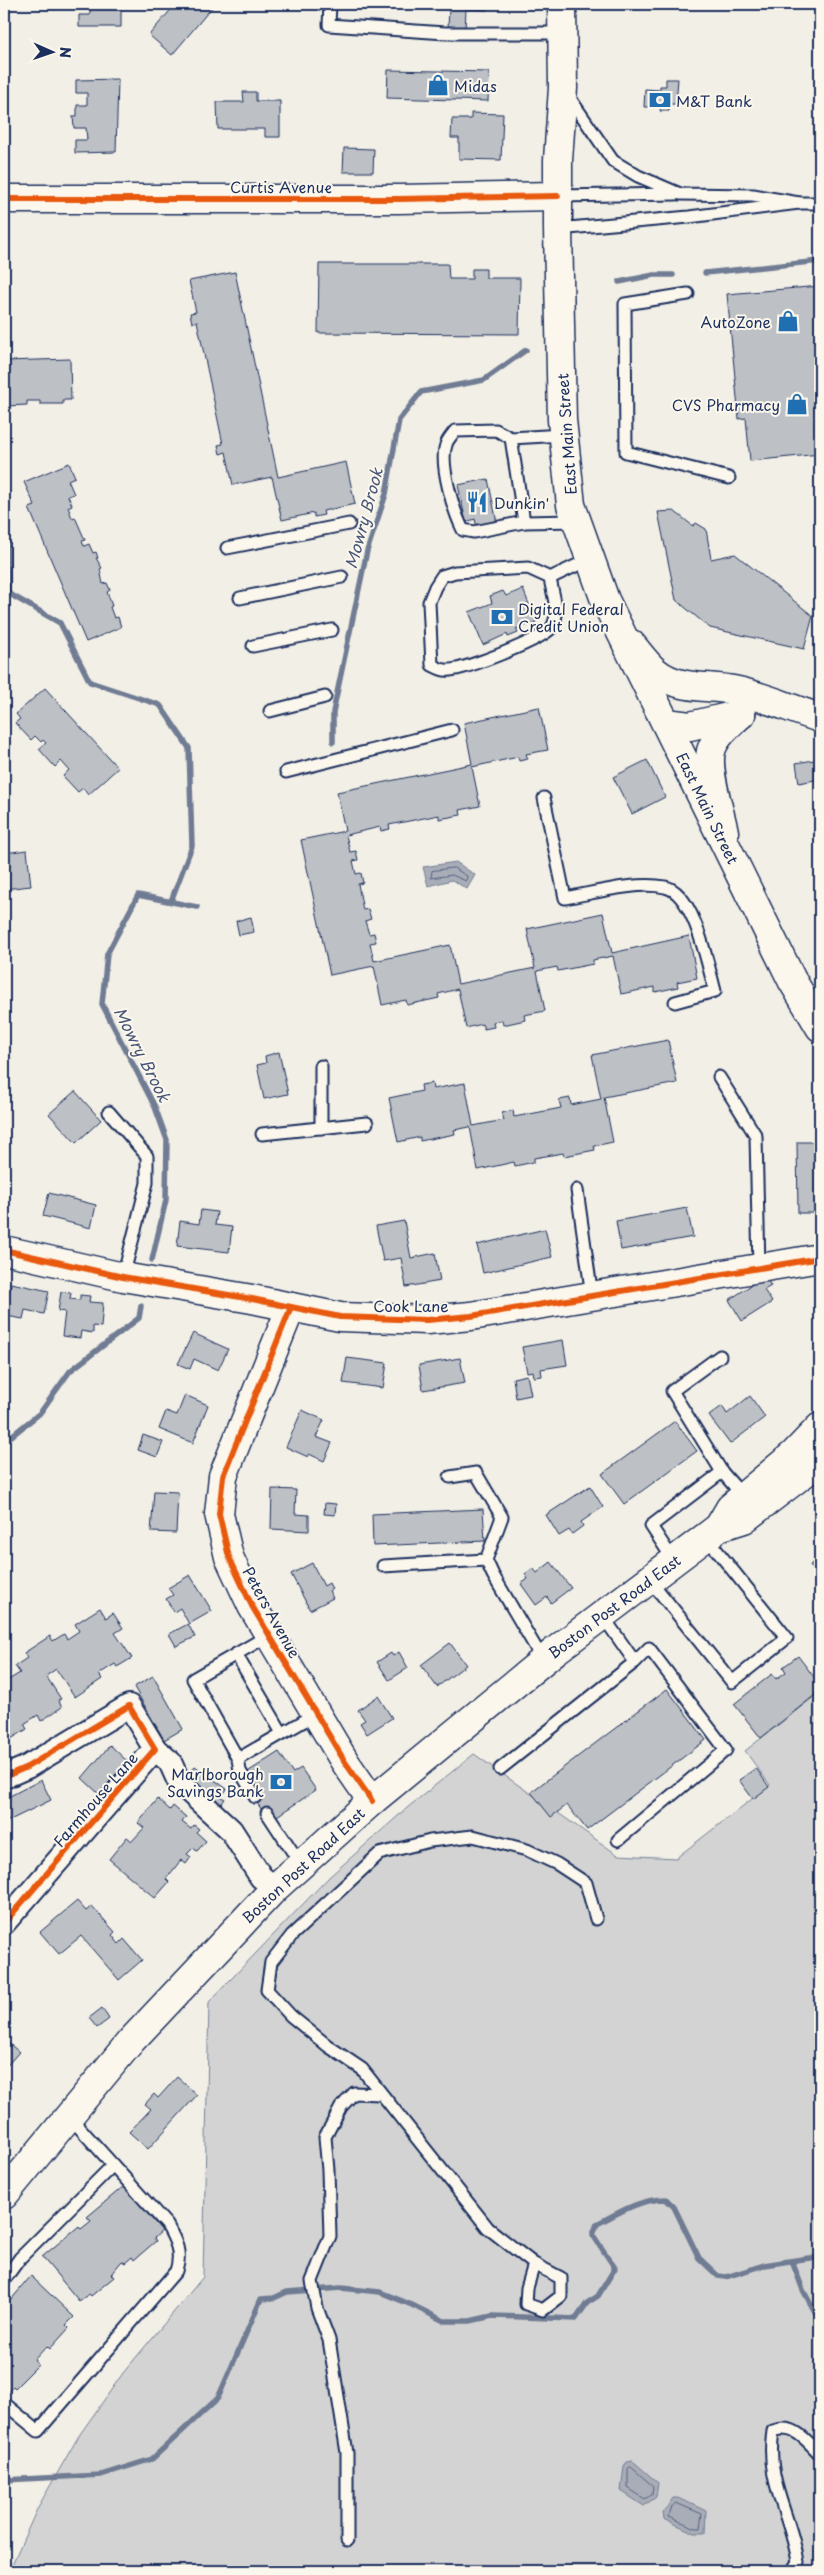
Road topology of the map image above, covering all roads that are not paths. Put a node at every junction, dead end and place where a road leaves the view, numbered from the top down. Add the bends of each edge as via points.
1 (330, 4) edge
2 (562, 4) edge
3 (561, 33) junction
4 (563, 88) junction
5 (680, 194) junction
6 (558, 196) junction
7 (4, 199) edge
8 (799, 203) junction
9 (820, 203) edge
10 (558, 229) junction
11 (688, 294) dead end
12 (563, 435) junction
13 (511, 438) junction
14 (728, 478) dead end
15 (576, 521) junction
16 (524, 522) junction
17 (349, 524) dead end
18 (227, 548) dead end
19 (590, 559) junction
20 (342, 577) dead end
21 (550, 578) junction
22 (240, 598) dead end
23 (332, 630) dead end
24 (623, 635) junction
25 (253, 646) dead end
26 (325, 697) dead end
27 (737, 702) junction
28 (270, 711) dead end
29 (813, 716) edge
30 (666, 723) junction
31 (452, 730) dead end
32 (286, 772) dead end
33 (544, 798) dead end
34 (727, 848) junction
35 (675, 1002) dead end
36 (818, 1028) edge
37 (321, 1066) dead end
38 (719, 1077) dead end
39 (109, 1112) dead end
40 (367, 1122) dead end
41 (321, 1128) junction
42 (262, 1134) dead end
43 (577, 1190) dead end
44 (4, 1250) edge
45 (820, 1258) edge
46 (759, 1268) junction
47 (124, 1278) junction
48 (592, 1296) junction
49 (291, 1307) junction
50 (720, 1356) dead end
51 (820, 1427) edge
52 (817, 1469) edge
53 (722, 1472) junction
54 (450, 1477) dead end
55 (743, 1496) junction
56 (712, 1532) junction
57 (486, 1560) junction
58 (674, 1561) junction
59 (383, 1566) dead end
60 (649, 1579) junction
61 (602, 1615) junction
62 (269, 1636) junction
63 (236, 1654) junction
64 (543, 1660) junction
65 (635, 1662) junction
66 (316, 1714) junction
67 (282, 1733) junction
68 (155, 1748) junction
69 (238, 1759) junction
70 (500, 1769) dead end
71 (4, 1777) edge
72 (255, 1797) dead end
73 (372, 1801) junction
74 (267, 1813) dead end
75 (618, 1840) dead end
76 (304, 1862) junction
77 (275, 1888) junction
78 (596, 1919) dead end
79 (4, 1923) edge
80 (381, 2094) junction
81 (69, 2116) junction
82 (113, 2166) junction
83 (7, 2184) edge
84 (534, 2264) dead end
85 (4, 2280) edge
86 (4, 2403) edge
87 (820, 2454) edge
88 (347, 2540) dead end
89 (792, 2571) edge

1 - 3 lane via 329,25 445,32
2 - 3 main road, East Main Street
3 - 4 main road, East Main Street
4 - 5 lane via 613,161
4 - 6 main road, East Main Street
5 - 6 lane
5 - 8 lane via 753,195
6 - 7 main road, Curtis Avenue
6 - 10 main road, East Main Street
8 - 9 lane
8 - 10 lane
10 - 12 main road, East Main Street
11 - 14 lane via 625,304 626,452
12 - 13 lane
12 - 15 main road, East Main Street via 571,505
13 - 16 lane
13 - 16 lane via 496,430 455,432 446,445 445,470 456,517 463,530 474,532
15 - 16 lane
15 - 19 main road, East Main Street
17 - 18 lane
19 - 21 lane
19 - 24 main road, East Main Street via 605,600
20 - 22 lane
21 - 21 lane via 528,568 455,572 442,576 429,602 432,665 440,670 450,670 488,660 548,632 557,617
23 - 25 lane
24 - 27 main road via 656,672
24 - 30 main road, East Main Street
26 - 28 lane
27 - 29 main road via 762,712
27 - 30 main road via 690,726
27 - 34 main road via 711,750 710,763
30 - 34 main road, East Main Street
31 - 32 lane
33 - 35 lane via 565,898 639,887 667,887 687,904 716,991
34 - 36 main road, East Main Street
37 - 41 lane
38 - 46 lane via 756,1136
39 - 47 lane via 147,1156 147,1183
40 - 41 lane
41 - 42 lane
43 - 48 lane
44 - 47 main road, Cook Lane
45 - 46 main road, Cook Lane
46 - 48 main road, Cook Lane
47 - 49 main road, Cook Lane
48 - 49 main road, Cook Lane via 428,1320 340,1317
49 - 62 main road, Peters Avenue via 224,1476 219,1514 229,1557
50 - 53 lane via 672,1391
51 - 55 main road, Boston Post Road East via 794,1454
52 - 56 main road, Boston Post Road East via 744,1519
53 - 55 lane
53 - 58 lane via 651,1526
54 - 57 lane via 476,1473 502,1517
55 - 56 main road, Boston Post Road East
56 - 58 main road, Boston Post Road East
56 - 60 lane via 787,1638 732,1682
57 - 59 lane
57 - 64 lane
58 - 60 main road, Boston Post Road East
60 - 61 main road, Boston Post Road East
61 - 64 main road, Boston Post Road East
61 - 65 lane
62 - 63 lane
62 - 66 main road, Peters Avenue
63 - 67 lane
63 - 69 lane via 193,1680
64 - 73 main road, Boston Post Road East
65 - 70 lane
65 - 75 lane via 649,1648 726,1750
66 - 67 lane
66 - 73 main road, Peters Avenue
67 - 69 lane
68 - 71 street, Farmhouse Lane via 129,1706 27,1768
68 - 77 street via 170,1762 179,1782 231,1830 261,1877
68 - 79 street, Farmhouse Lane
69 - 72 lane via 240,1771
73 - 76 main road, Boston Post Road East
74 - 76 lane via 292,1851
76 - 77 main road, Boston Post Road East
77 - 81 main road, Boston Post Road East via 131,2041
78 - 80 lane via 586,1883 558,1864 527,1850 473,1836 430,1841 378,1854 292,1935 271,1962 267,1990 291,2016 362,2069
80 - 84 lane via 488,2228
80 - 88 lane via 354,2093 341,2107 325,2137 330,2236 312,2282 329,2340 347,2453
81 - 82 lane
81 - 83 main road, Boston Post Road East
82 - 85 lane via 20,2258
82 - 86 lane via 167,2225 176,2241 180,2259 176,2271 38,2431
87 - 89 lane via 793,2430 780,2428 773,2431 772,2470 780,2504 794,2536 798,2562

